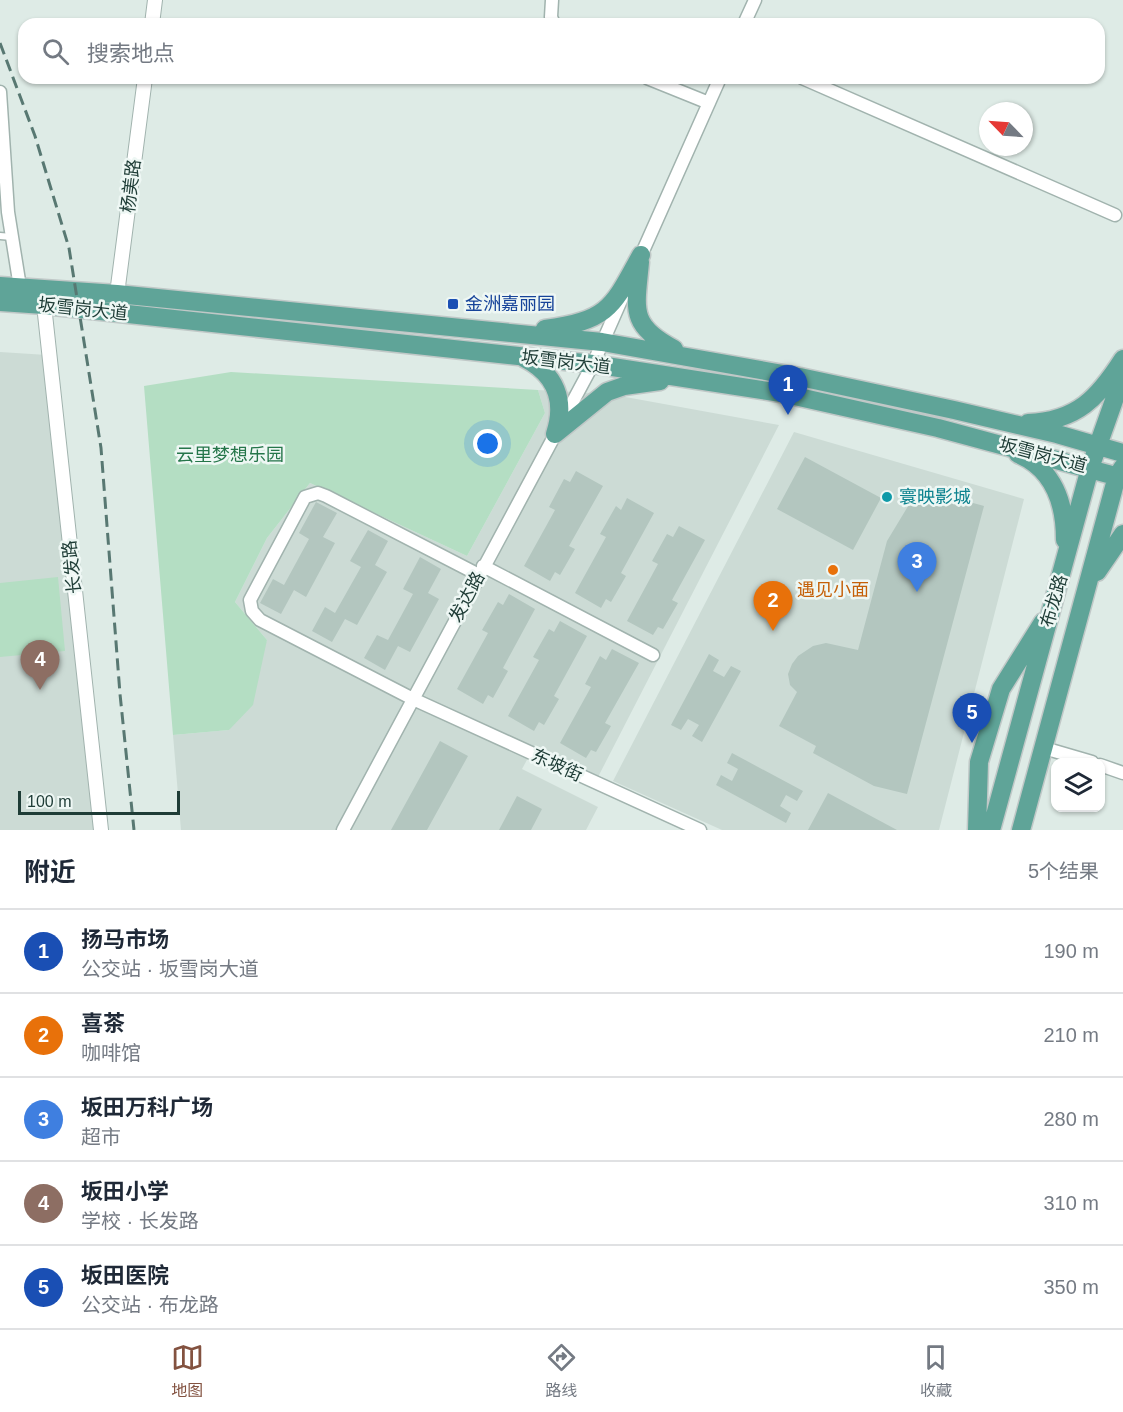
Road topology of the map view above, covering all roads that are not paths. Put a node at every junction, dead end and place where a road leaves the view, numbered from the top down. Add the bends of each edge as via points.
1 (155, 0) edge
2 (552, 0) edge
3 (755, 0) edge
4 (153, 18) edge
5 (551, 18) edge
6 (748, 18) edge
7 (144, 84) edge
8 (662, 84) edge
9 (717, 84) edge
10 (816, 84) edge
11 (0, 92) edge
12 (709, 103) junction
13 (1115, 214) dead end
14 (6, 237) edge
15 (641, 255) junction
16 (0, 286) edge
17 (20, 287) junction
18 (117, 294) junction
19 (0, 302) edge
20 (44, 305) junction
21 (516, 333) junction
22 (602, 342) junction
23 (510, 355) junction
24 (692, 358) junction
25 (1123, 359) edge
26 (593, 364) junction
27 (1123, 375) edge
28 (687, 379) junction
29 (1014, 424) junction
30 (555, 434) junction
31 (987, 440) junction
32 (1097, 445) junction
33 (1123, 453) edge
34 (1090, 468) junction
35 (1121, 474) edge
36 (1123, 534) edge
37 (1066, 560) junction
38 (481, 571) junction
39 (1087, 589) junction
40 (1053, 605) junction
41 (653, 655) dead end
42 (413, 699) junction
43 (1044, 748) junction
44 (1078, 758) edge
45 (1105, 766) edge
46 (1123, 772) edge
47 (100, 830) edge
48 (343, 830) edge
49 (700, 830) edge
50 (977, 830) edge
51 (991, 830) edge
52 (1021, 830) edge

1 - 4 street
2 - 5 street
3 - 6 street
7 - 18 street, 杨美路
8 - 12 street
9 - 12 street, 发达路
10 - 13 street
11 - 14 street via 8,212
12 - 15 street, 发达路
14 - 17 street
15 - 21 main road via 619,295 596,317
15 - 22 street, 发达路
15 - 24 main road via 637,305 640,319 655,339
16 - 17 main road, 坂雪岗大道
17 - 18 main road, 坂雪岗大道
18 - 21 main road, 坂雪岗大道
19 - 20 main road, 坂雪岗大道
20 - 23 main road, 坂雪岗大道
20 - 47 street, 长发路
21 - 22 main road, 坂雪岗大道
22 - 24 main road, 坂雪岗大道
22 - 26 street, 发达路
23 - 26 main road, 坂雪岗大道
23 - 30 main road via 535,364 553,383 560,408
24 - 29 main road, 坂雪岗大道 via 800,377
25 - 29 main road via 1094,399 1080,409 1040,423
26 - 28 main road, 坂雪岗大道
26 - 30 street, 发达路
27 - 32 main road, 布龙路
28 - 30 main road via 615,388
28 - 31 main road, 坂雪岗大道 via 781,393
29 - 32 main road, 坂雪岗大道
30 - 38 street, 发达路
31 - 34 main road, 坂雪岗大道
31 - 37 main road via 1042,468 1051,480 1065,519
32 - 33 main road, 坂雪岗大道
32 - 34 main road, 布龙路
34 - 35 main road, 坂雪岗大道
34 - 37 main road, 布龙路
35 - 39 main road, 布龙路
36 - 39 main road
37 - 40 main road, 布龙路
38 - 41 street
38 - 42 street, 发达路
38 - 42 street, 东坡街 via 318,494 305,497 250,600 252,611 260,620
39 - 43 main road, 布龙路
40 - 50 main road via 1001,689 979,762
40 - 51 main road, 布龙路
42 - 48 street, 发达路
42 - 49 street, 东坡街
43 - 44 street
43 - 52 main road, 布龙路
45 - 46 street

